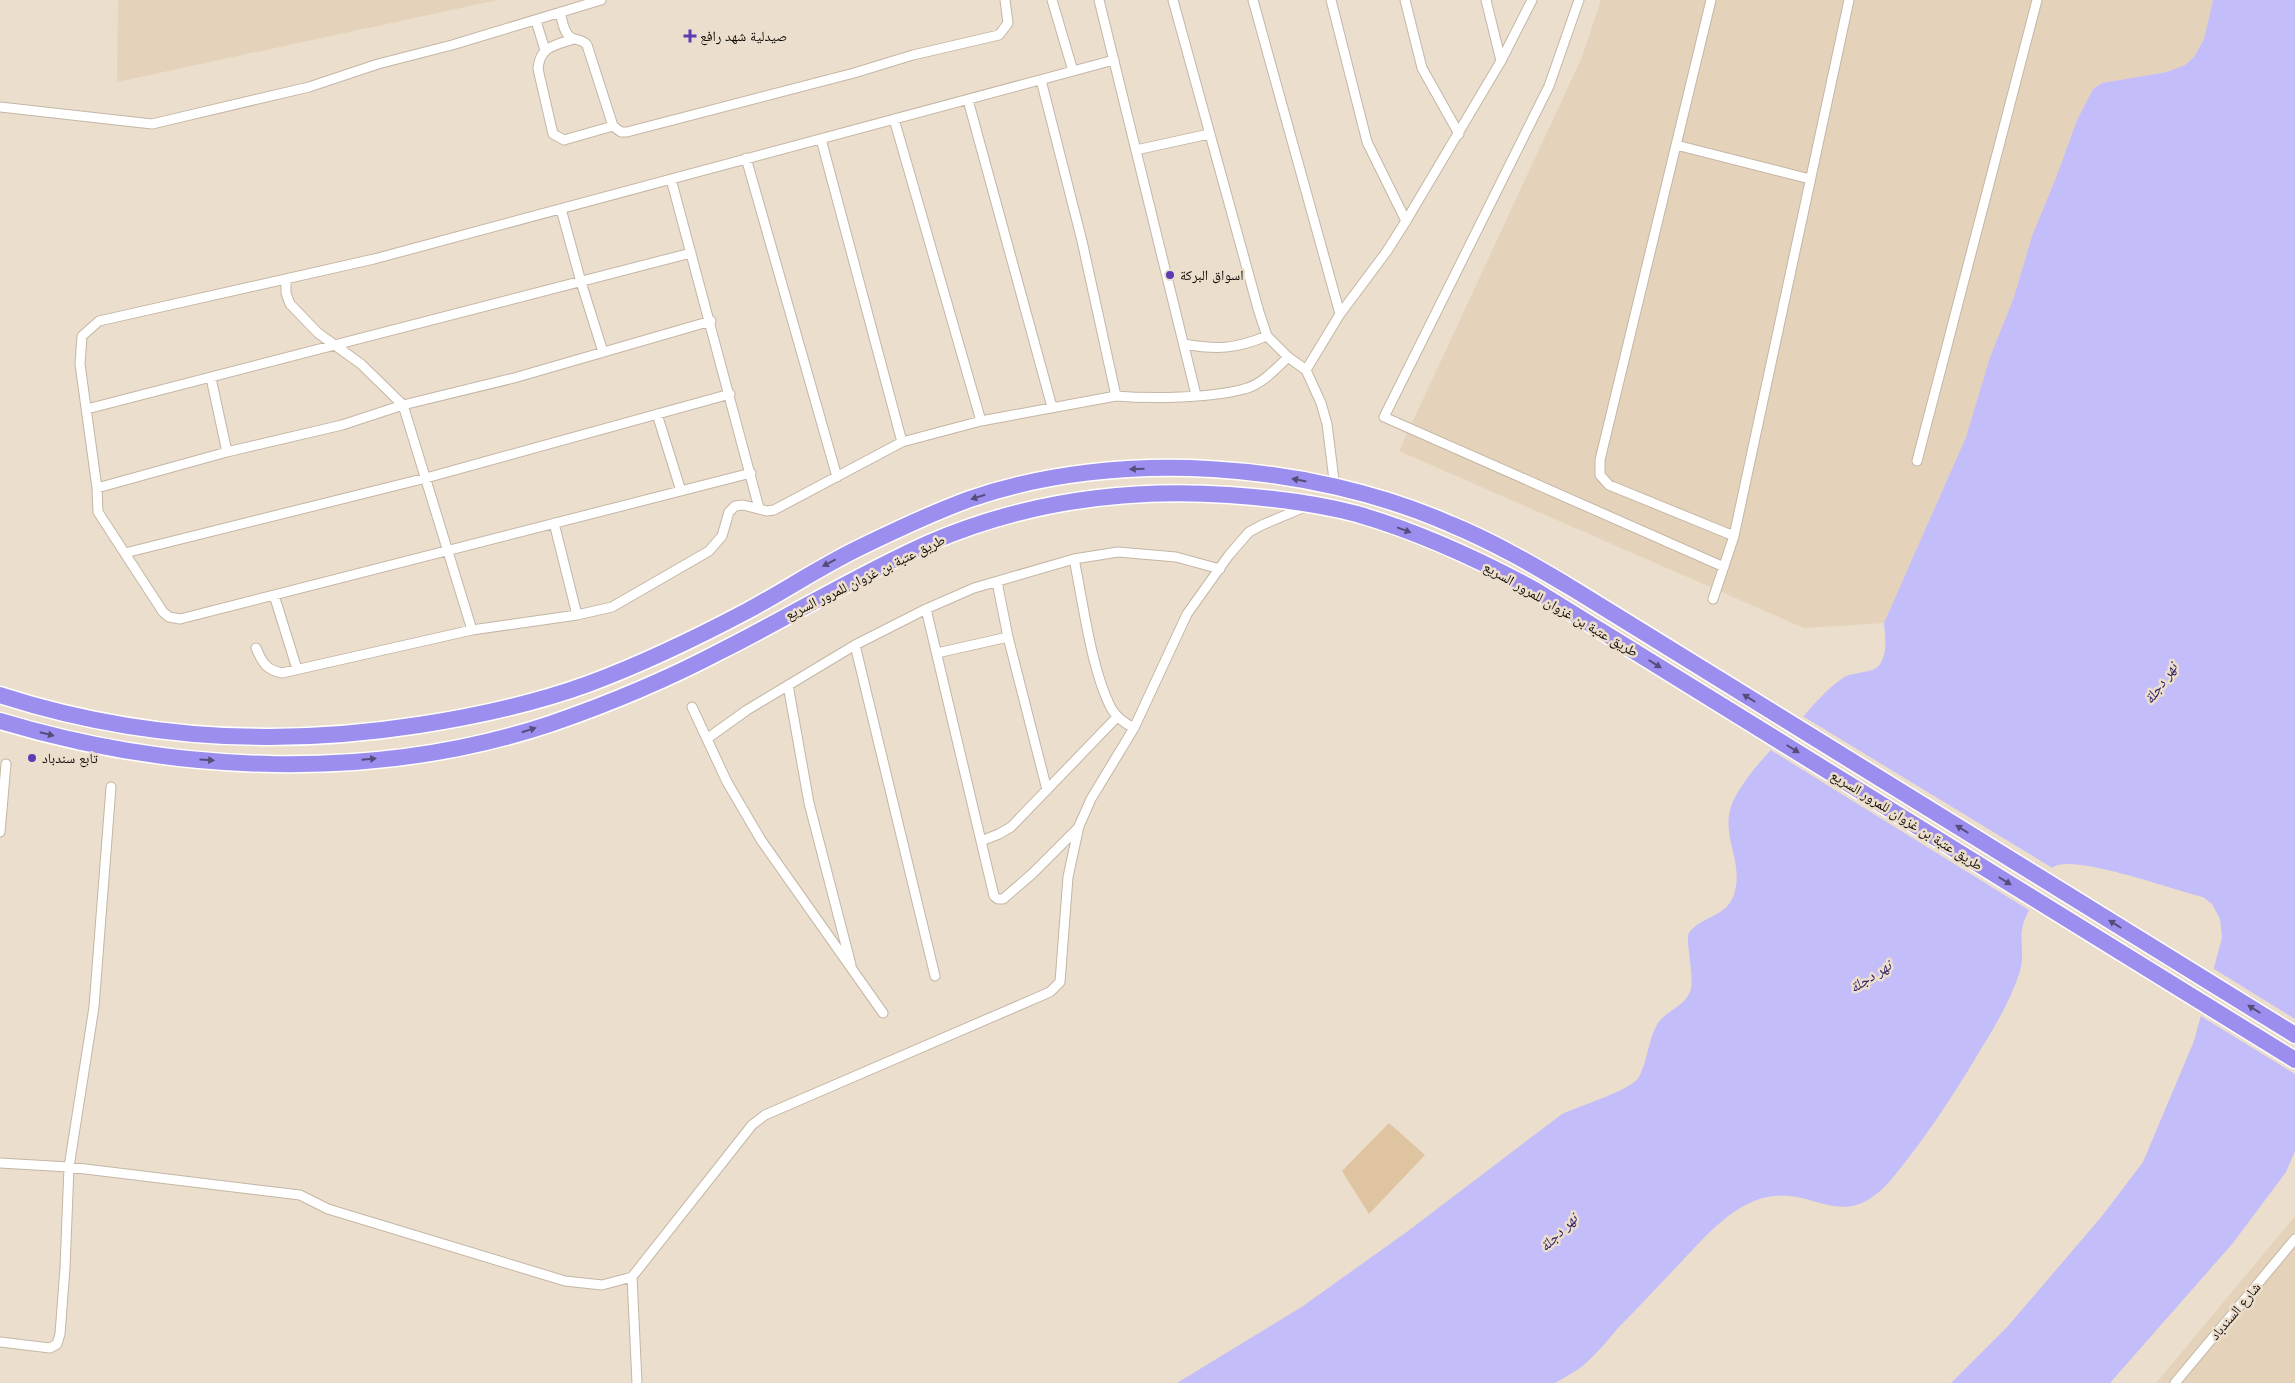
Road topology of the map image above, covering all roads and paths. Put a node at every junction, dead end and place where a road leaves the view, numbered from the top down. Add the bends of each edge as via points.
1 (601, 0) edge
2 (1005, 0) edge
3 (1052, 0) edge
4 (1099, 0) edge
5 (1174, 0) edge
6 (1253, 0) edge
7 (1331, 0) edge
8 (1405, 0) edge
9 (1486, 0) edge
10 (1532, 0) edge
11 (1579, 0) edge
12 (1711, 0) edge
13 (1849, 0) edge
14 (2037, 0) edge
15 (560, 12) junction
16 (536, 20) junction
17 (573, 39) junction
18 (545, 50) junction
19 (1114, 60) junction
20 (1501, 61) junction
21 (1074, 71) junction
22 (1041, 80) junction
23 (968, 100) junction
24 (0, 107) edge
25 (894, 119) junction
26 (613, 126) junction
27 (1209, 134) junction
28 (1459, 134) junction
29 (821, 139) junction
30 (1676, 146) junction
31 (1136, 150) junction
32 (746, 158) junction
33 (1810, 178) junction
34 (671, 179) junction
35 (561, 209) junction
36 (1406, 221) junction
37 (691, 253) junction
38 (286, 280) junction
39 (581, 282) junction
40 (1340, 314) junction
41 (711, 321) junction
42 (1267, 336) junction
43 (1184, 344) junction
44 (336, 346) junction
45 (603, 352) junction
46 (1288, 357) junction
47 (1306, 370) junction
48 (211, 378) junction
49 (730, 394) junction
50 (1116, 396) junction
51 (1196, 396) junction
52 (403, 405) junction
53 (1052, 408) junction
54 (87, 409) junction
55 (657, 414) junction
56 (981, 422) junction
57 (902, 442) junction
58 (227, 452) junction
59 (1917, 461) dead end
60 (751, 473) junction
61 (837, 477) junction
62 (426, 478) junction
63 (97, 488) junction
64 (1335, 488) junction
65 (681, 491) junction
66 (1312, 504) junction
67 (759, 508) junction
68 (554, 523) junction
69 (1734, 536) junction
70 (447, 550) junction
71 (125, 553) junction
72 (1074, 559) junction
73 (1724, 567) junction
74 (1220, 568) junction
75 (997, 582) junction
76 (274, 595) junction
77 (1713, 600) dead end
78 (926, 609) junction
79 (577, 615) junction
80 (472, 630) junction
81 (1008, 637) junction
82 (855, 645) junction
83 (256, 648) dead end
84 (937, 653) junction
85 (298, 669) junction
86 (788, 685) junction
87 (0, 695) edge
88 (692, 707) dead end
89 (1118, 717) junction
90 (0, 721) edge
91 (1134, 728) junction
92 (708, 738) junction
93 (6, 764) dead end
94 (111, 787) dead end
95 (1048, 790) junction
96 (1, 795) edge
97 (1080, 826) junction
98 (0, 832) edge
99 (981, 841) junction
100 (853, 972) junction
101 (935, 976) dead end
102 (883, 1013) dead end
103 (2295, 1035) edge
104 (2295, 1060) edge
105 (0, 1163) edge
106 (69, 1167) junction
107 (2295, 1238) edge
108 (632, 1276) junction
109 (0, 1342) edge
110 (637, 1383) edge
111 (2175, 1383) edge

1 - 15 street
2 - 26 street via 1008,24 995,36 627,132
3 - 21 street
4 - 19 street
5 - 27 street
6 - 40 street
7 - 36 street via 1367,142
8 - 28 street via 1422,68
9 - 20 street
10 - 20 street
11 - 73 street via 1549,86 1384,417
12 - 30 street
13 - 33 street
14 - 59 street
15 - 16 street
15 - 17 street via 567,34
16 - 18 street
16 - 24 street via 378,64 309,87 152,124
17 - 18 street
17 - 26 street via 587,45
18 - 26 street via 539,58 538,69 553,134 564,140
19 - 21 street
19 - 31 street
20 - 28 street
21 - 22 street
22 - 23 street
22 - 50 street via 1082,241
23 - 25 street
23 - 53 street
25 - 29 street
25 - 56 street
27 - 31 street
27 - 42 street
28 - 36 street
29 - 32 street
29 - 57 street
30 - 33 street
30 - 69 street via 1600,460 1600,475 1610,485
31 - 43 street
32 - 34 street
32 - 61 street
33 - 69 street
34 - 35 street
34 - 37 street
35 - 38 street via 374,260
35 - 39 street
36 - 40 street
37 - 39 street
37 - 41 street
38 - 44 street via 290,304
38 - 54 street via 99,321 82,336 80,364
39 - 44 street
39 - 45 street
40 - 47 street
41 - 45 street
41 - 49 street
42 - 43 street via 1244,346 1223,349
42 - 46 street
43 - 51 street
44 - 48 street
44 - 52 street via 361,364
45 - 52 street
46 - 47 street
46 - 51 street via 1246,389
47 - 64 street via 1327,424
48 - 54 street
48 - 58 street
49 - 55 street
49 - 60 street
50 - 51 street
50 - 53 street
52 - 58 street via 342,425
52 - 62 street
53 - 56 street
54 - 63 street
55 - 62 street
55 - 65 street
56 - 57 street
57 - 61 street
58 - 63 street
60 - 65 street
60 - 67 street
61 - 67 street via 774,510
62 - 70 street
62 - 71 street
63 - 71 street via 98,512
64 -> 87 highway, طريق عتبة بن غزوان للمرور السريع via 1257,474 1135,468 1080,474 998,491 971,499 864,546 748,610 617,673 535,702 450,721 318,737 214,736 89,720
103 -> 64 highway, طريق عتبة بن غزوان للمرور السريع via 1545,572 1452,524 1364,494
65 - 68 street
66 - 74 street via 1249,532
90 -> 66 highway, طريق عتبة بن غزوان للمرور السريع via 129,750 229,761 330,762 446,750 527,731 651,685 886,563 951,534 1006,516 1076,500 1155,493 1257,497
66 -> 104 highway, طريق عتبة بن غزوان للمرور السريع via 1357,515 1444,546 1542,594
67 - 79 street via 735,506 729,512 722,536 709,551 612,607
68 - 70 street
68 - 79 street
69 - 73 street
70 - 76 street
70 - 80 street
71 - 76 street via 169,617 180,619
72 - 74 street via 1118,552 1143,553
72 - 75 street
72 - 89 street via 1095,657 1111,708
73 - 77 street
74 - 91 street via 1187,614
75 - 78 street via 974,588
75 - 81 street
76 - 85 street
78 - 82 street
78 - 84 street
79 - 80 street
80 - 85 street
81 - 84 street
81 - 95 street
82 - 86 street
82 - 101 street
83 - 85 street via 263,664 272,671 282,673
84 - 99 street
86 - 92 street
86 - 100 street via 809,802
88 - 92 street
89 - 91 street
89 - 95 street
91 - 97 street via 1091,799
92 - 100 street via 727,782 761,840
93 - 96 street
94 - 106 street via 94,1007
95 - 99 street via 1011,827
96 - 98 street
97 - 99 street via 1003,899 994,896
97 - 108 street via 1068,877 1060,982 1050,992 765,1115 752,1125
100 - 102 street
105 - 106 street
106 - 108 street via 300,1196 328,1209 565,1281 602,1285
106 - 109 street via 65,1268 57,1344 50,1348
107 - 111 street, شارع السندباد
108 - 110 street

